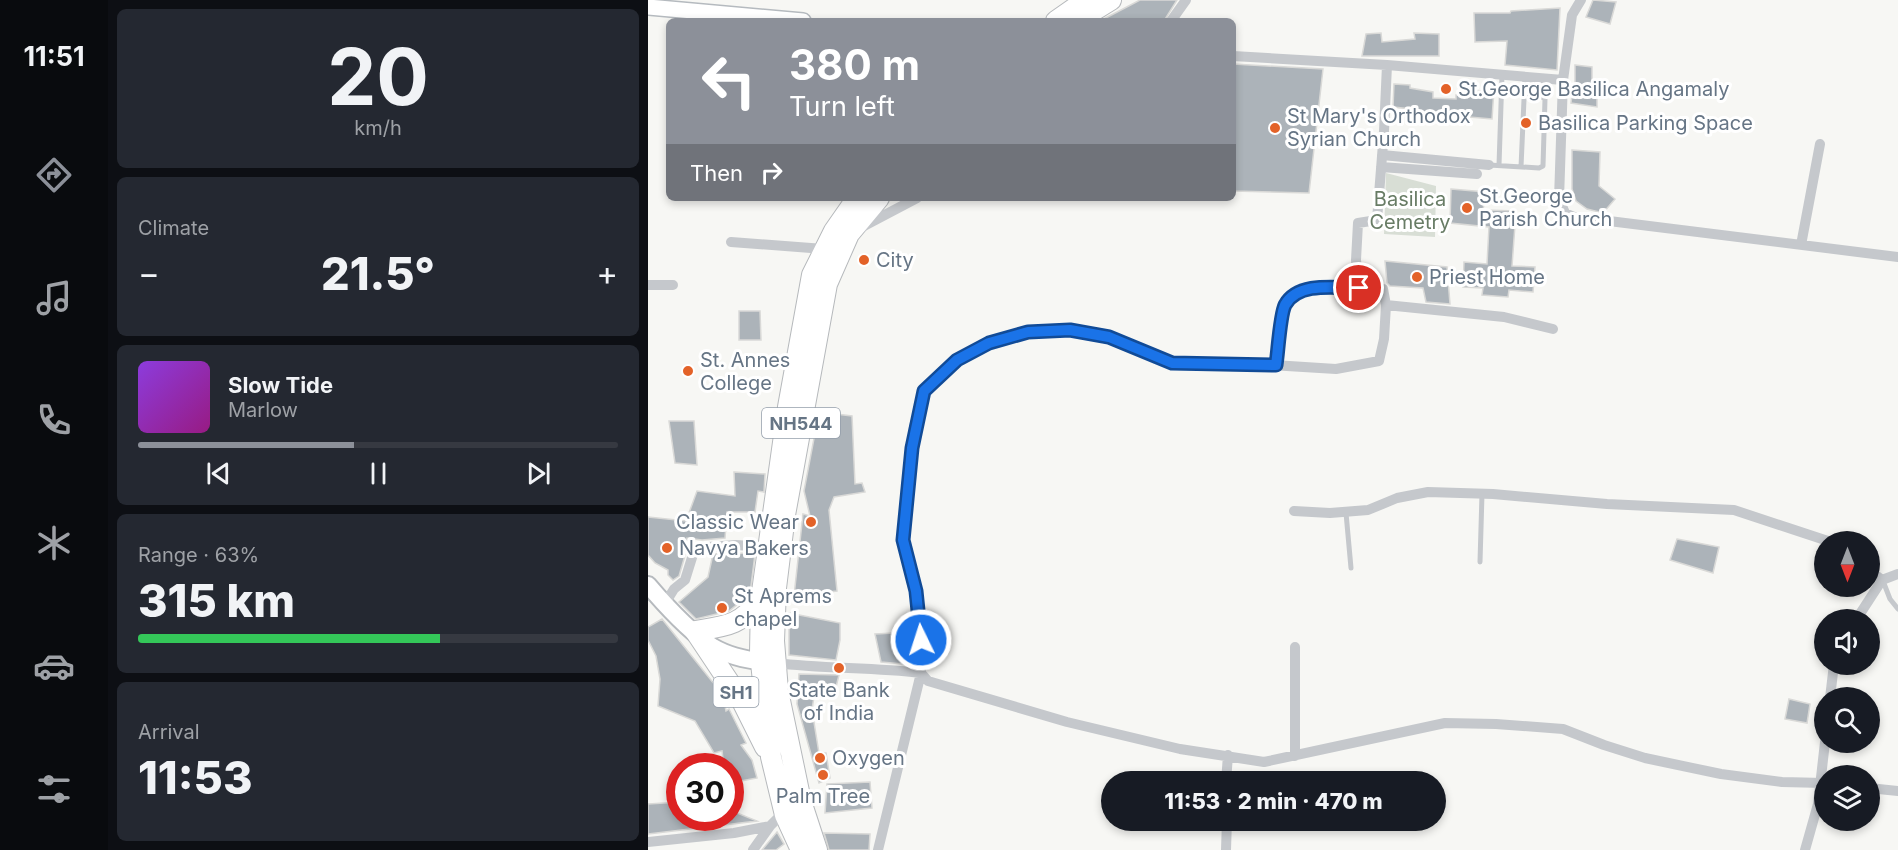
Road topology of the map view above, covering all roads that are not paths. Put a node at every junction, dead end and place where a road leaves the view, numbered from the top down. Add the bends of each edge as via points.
1 (1087, 0) edge
2 (1111, 0) edge
3 (1186, 0) edge
4 (1581, 0) edge
5 (648, 7) edge
6 (755, 18) edge
7 (1060, 18) edge
8 (1082, 18) edge
9 (1173, 18) edge
10 (1236, 56) edge
11 (1387, 65) junction
12 (1502, 75) junction
13 (1525, 76) junction
14 (1563, 80) junction
15 (1524, 94) junction
16 (1820, 144) dead end
17 (1382, 161) junction
18 (1494, 165) junction
19 (1521, 167) junction
20 (1477, 174) dead end
21 (855, 201) edge
22 (876, 201) edge
23 (911, 201) edge
24 (849, 234) junction
25 (731, 242) dead end
26 (1801, 245) junction
27 (824, 249) junction
28 (1898, 257) edge
29 (648, 285) edge
30 (673, 285) dead end
31 (1359, 288) junction
32 (1386, 304) junction
33 (1553, 329) dead end
34 (1276, 365) junction
35 (1482, 494) junction
36 (1294, 511) dead end
37 (1346, 513) junction
38 (1814, 536) edge
39 (767, 547) junction
40 (1480, 562) dead end
41 (1351, 568) dead end
42 (1898, 574) edge
43 (1882, 579) junction
44 (648, 585) edge
45 (761, 599) junction
46 (666, 602) junction
47 (1863, 609) edge
48 (1898, 609) edge
49 (695, 631) junction
50 (1295, 647) dead end
51 (768, 658) junction
52 (921, 673) junction
53 (1228, 755) junction
54 (1295, 756) junction
55 (771, 757) junction
56 (1227, 771) edge
57 (1814, 782) edge
58 (1880, 789) edge
59 (1898, 791) edge
60 (785, 811) junction
61 (1814, 818) edge
62 (770, 826) junction
63 (1227, 831) edge
64 (648, 842) edge
65 (753, 850) edge
66 (801, 850) edge
67 (817, 850) edge
68 (878, 850) edge
69 (1226, 850) edge
70 (1805, 850) edge

1 - 7 highway
2 - 8 highway
3 - 9 street
4 - 14 street via 1572,15
5 - 6 main road
10 - 11 street
11 - 12 street
11 - 17 street
12 - 13 street
12 - 18 lane
13 - 14 street
13 - 15 lane
14 - 26 street via 1559,199 1565,213 1579,219
15 - 19 lane
15 - 19 lane via 1545,99 1543,166
16 - 26 street
17 - 18 street
17 - 20 street
17 - 31 street via 1377,220 1358,223
18 - 19 lane
21 - 27 highway, NH544
22 - 24 highway, NH544
23 - 24 street
24 - 51 highway, NH544 via 827,284 812,359 785,515
25 - 27 street
26 - 28 street
27 - 39 highway, NH544 via 809,290
29 - 30 street
31 - 32 street via 1383,289
31 - 34 street via 1309,288 1294,295 1285,306
32 - 33 street via 1504,317
32 - 34 street via 1379,361 1336,369
34 - 52 street via 1172,363 1109,337 1070,330 1028,332 989,343 957,360 924,391 914,427 906,488 903,540 920,613
35 - 37 street via 1428,492
35 - 38 street via 1734,510
35 - 40 lane
36 - 37 street
37 - 41 lane
39 - 45 highway, NH544
39 - 46 street via 694,548 685,580
42 - 43 street
43 - 47 street
43 - 48 lane
44 - 46 main road, SH1
45 - 49 highway via 751,612 727,627
45 - 51 highway, NH544
46 - 49 main road, SH1
49 - 51 main road, SH1
49 - 55 highway, SH1 via 743,703
50 - 54 street
51 - 52 street via 811,668
51 - 55 highway, NH544
51 - 67 highway, NH544 via 801,801
52 - 53 street via 928,681 1067,722 1180,749
52 - 68 street
53 - 54 street via 1264,762
53 - 56 street
54 - 57 street via 1445,723 1496,724 1563,729 1645,758 1721,774
55 - 60 highway, NH544
58 - 59 street
60 - 62 street
60 - 66 highway, NH544
61 - 70 street
62 - 64 street
62 - 65 street
63 - 69 street

